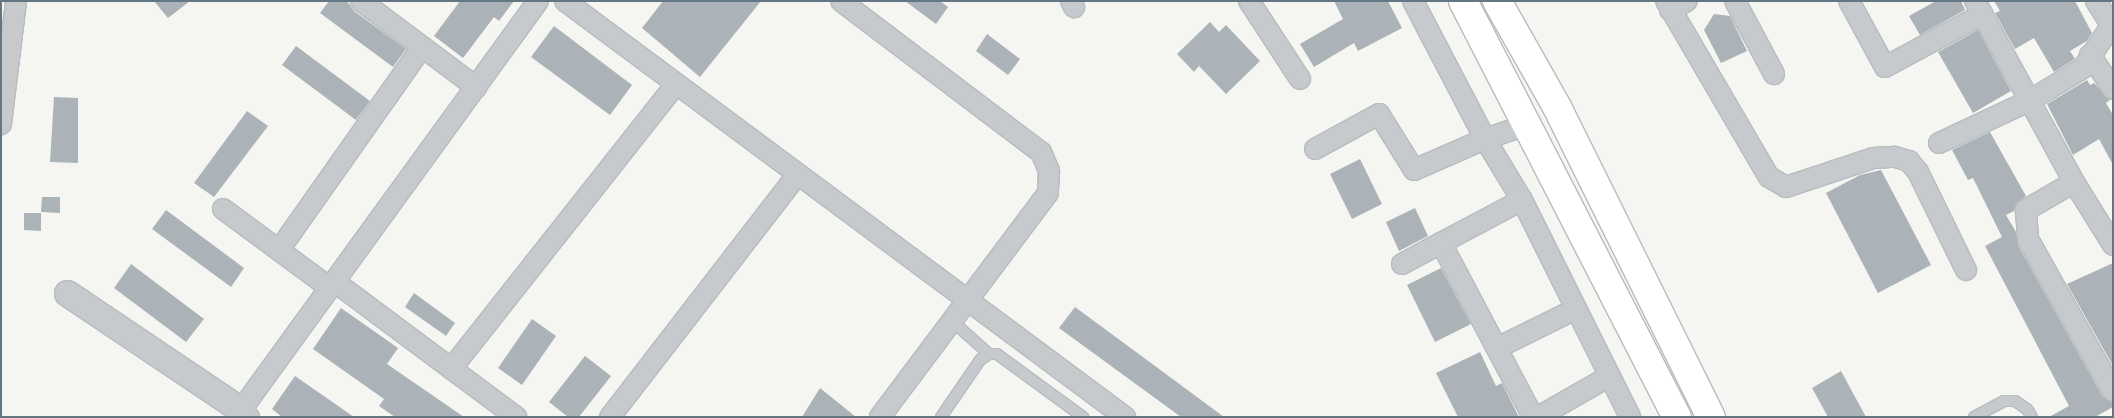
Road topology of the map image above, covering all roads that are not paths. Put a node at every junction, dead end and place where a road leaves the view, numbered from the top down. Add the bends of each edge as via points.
1 (16, 1) edge
2 (361, 1) edge
3 (538, 1) edge
4 (565, 1) edge
5 (841, 1) edge
6 (1249, 1) edge
7 (1413, 1) edge
8 (1463, 1) edge
9 (1497, 1) edge
10 (1735, 1) edge
11 (1849, 1) edge
12 (2096, 1) edge
13 (1674, 4) edge
14 (1979, 8) edge
15 (2112, 24) edge
16 (422, 47) junction
17 (2090, 55) junction
18 (1774, 74) dead end
19 (1300, 80) dead end
20 (676, 84) junction
21 (476, 87) junction
22 (2113, 89) edge
23 (2029, 101) junction
24 (1, 124) edge
25 (1529, 124) junction
26 (1485, 138) junction
27 (1939, 143) dead end
28 (1315, 149) dead end
29 (798, 174) junction
30 (2074, 182) junction
31 (1522, 200) junction
32 (223, 209) dead end
33 (1441, 243) junction
34 (2113, 244) edge
35 (279, 250) junction
36 (1402, 264) dead end
37 (1966, 270) dead end
38 (332, 285) junction
39 (67, 293) dead end
40 (968, 300) junction
41 (1574, 310) junction
42 (952, 321) junction
43 (1497, 348) junction
44 (989, 354) junction
45 (452, 369) junction
46 (1610, 376) junction
47 (2113, 391) edge
48 (242, 415) edge
49 (516, 417) edge
50 (610, 417) edge
51 (880, 417) edge
52 (941, 417) edge
53 (1083, 417) edge
54 (1125, 417) edge
55 (1533, 417) edge
56 (1538, 417) edge
57 (1630, 417) edge
58 (1677, 417) edge
59 (1711, 417) edge
60 (1974, 417) edge
61 (2032, 417) edge

1 - 24 street
2 - 16 street
3 - 21 street
4 - 20 street
5 - 40 street via 1041,152 1049,171 1048,194
6 - 19 street
7 - 26 street
8 - 25 main road
9 - 59 main road via 1557,107
10 - 18 street
11 - 14 street via 1885,67
12 - 15 street
13 - 37 street via 1769,177 1786,187 1873,158 1895,156 1909,161 1918,172
14 - 23 street
15 - 17 street
16 - 21 street
16 - 35 street
17 - 22 street
17 - 23 street via 2083,68
20 - 29 street
20 - 45 street
21 - 38 street
23 - 27 street
23 - 30 street
25 - 26 street
25 - 58 main road
26 - 28 street via 1414,170 1379,114
26 - 31 street
29 - 40 street
29 - 50 street
30 - 34 street
30 - 47 street via 2026,210 2028,239
31 - 33 street
31 - 41 street
32 - 35 street
33 - 36 street
33 - 43 street
35 - 38 street
38 - 45 street
38 - 48 street
39 - 48 street
40 - 42 street
40 - 54 street
41 - 43 street
41 - 46 street
42 - 44 lane
42 - 51 street
43 - 55 street
44 - 52 lane via 980,360
44 - 53 lane via 997,354
45 - 49 street
46 - 56 street
46 - 57 street
60 - 61 lane via 2004,401 2015,401

